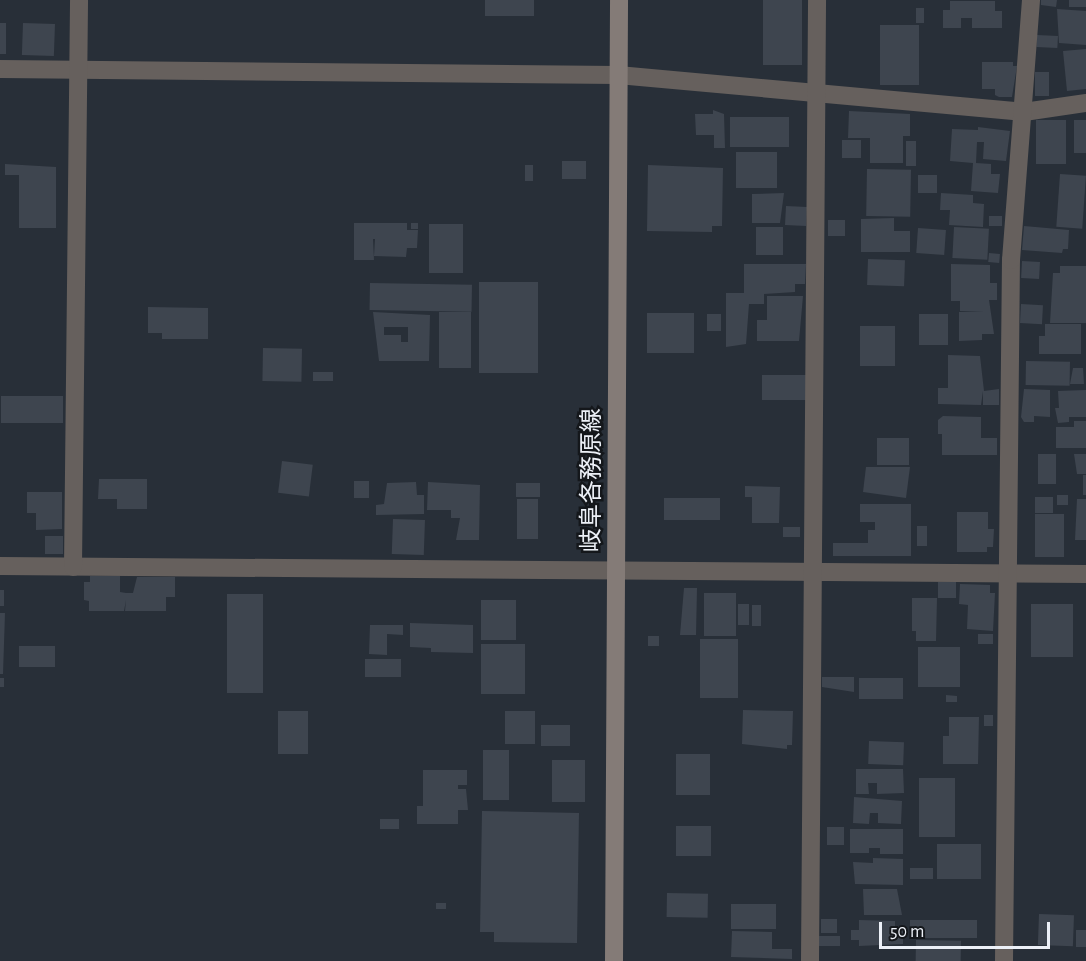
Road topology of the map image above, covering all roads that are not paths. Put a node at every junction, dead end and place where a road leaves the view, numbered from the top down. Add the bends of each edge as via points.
1 (78, 0) edge
2 (619, 0) edge
3 (818, 0) edge
4 (1031, 0) edge
5 (0, 69) edge
6 (78, 70) junction
7 (618, 75) junction
8 (818, 95) junction
9 (1086, 104) edge
10 (1024, 112) junction
11 (0, 566) edge
12 (73, 567) junction
13 (616, 572) junction
14 (812, 572) junction
15 (1006, 574) junction
16 (1086, 574) edge
17 (614, 961) edge
18 (810, 961) edge
19 (1004, 961) edge

1 - 6 street
2 - 7 main road, 岐阜各務原線
3 - 8 street
4 - 10 street
5 - 6 street
6 - 7 street
6 - 12 street
7 - 8 street
7 - 13 main road, 岐阜各務原線
8 - 10 street
8 - 14 street
9 - 10 street
10 - 15 street via 1011,260
11 - 12 street
12 - 13 street
13 - 14 street
13 - 17 main road, 岐阜各務原線
14 - 15 street
14 - 18 street
15 - 16 street
15 - 19 street

